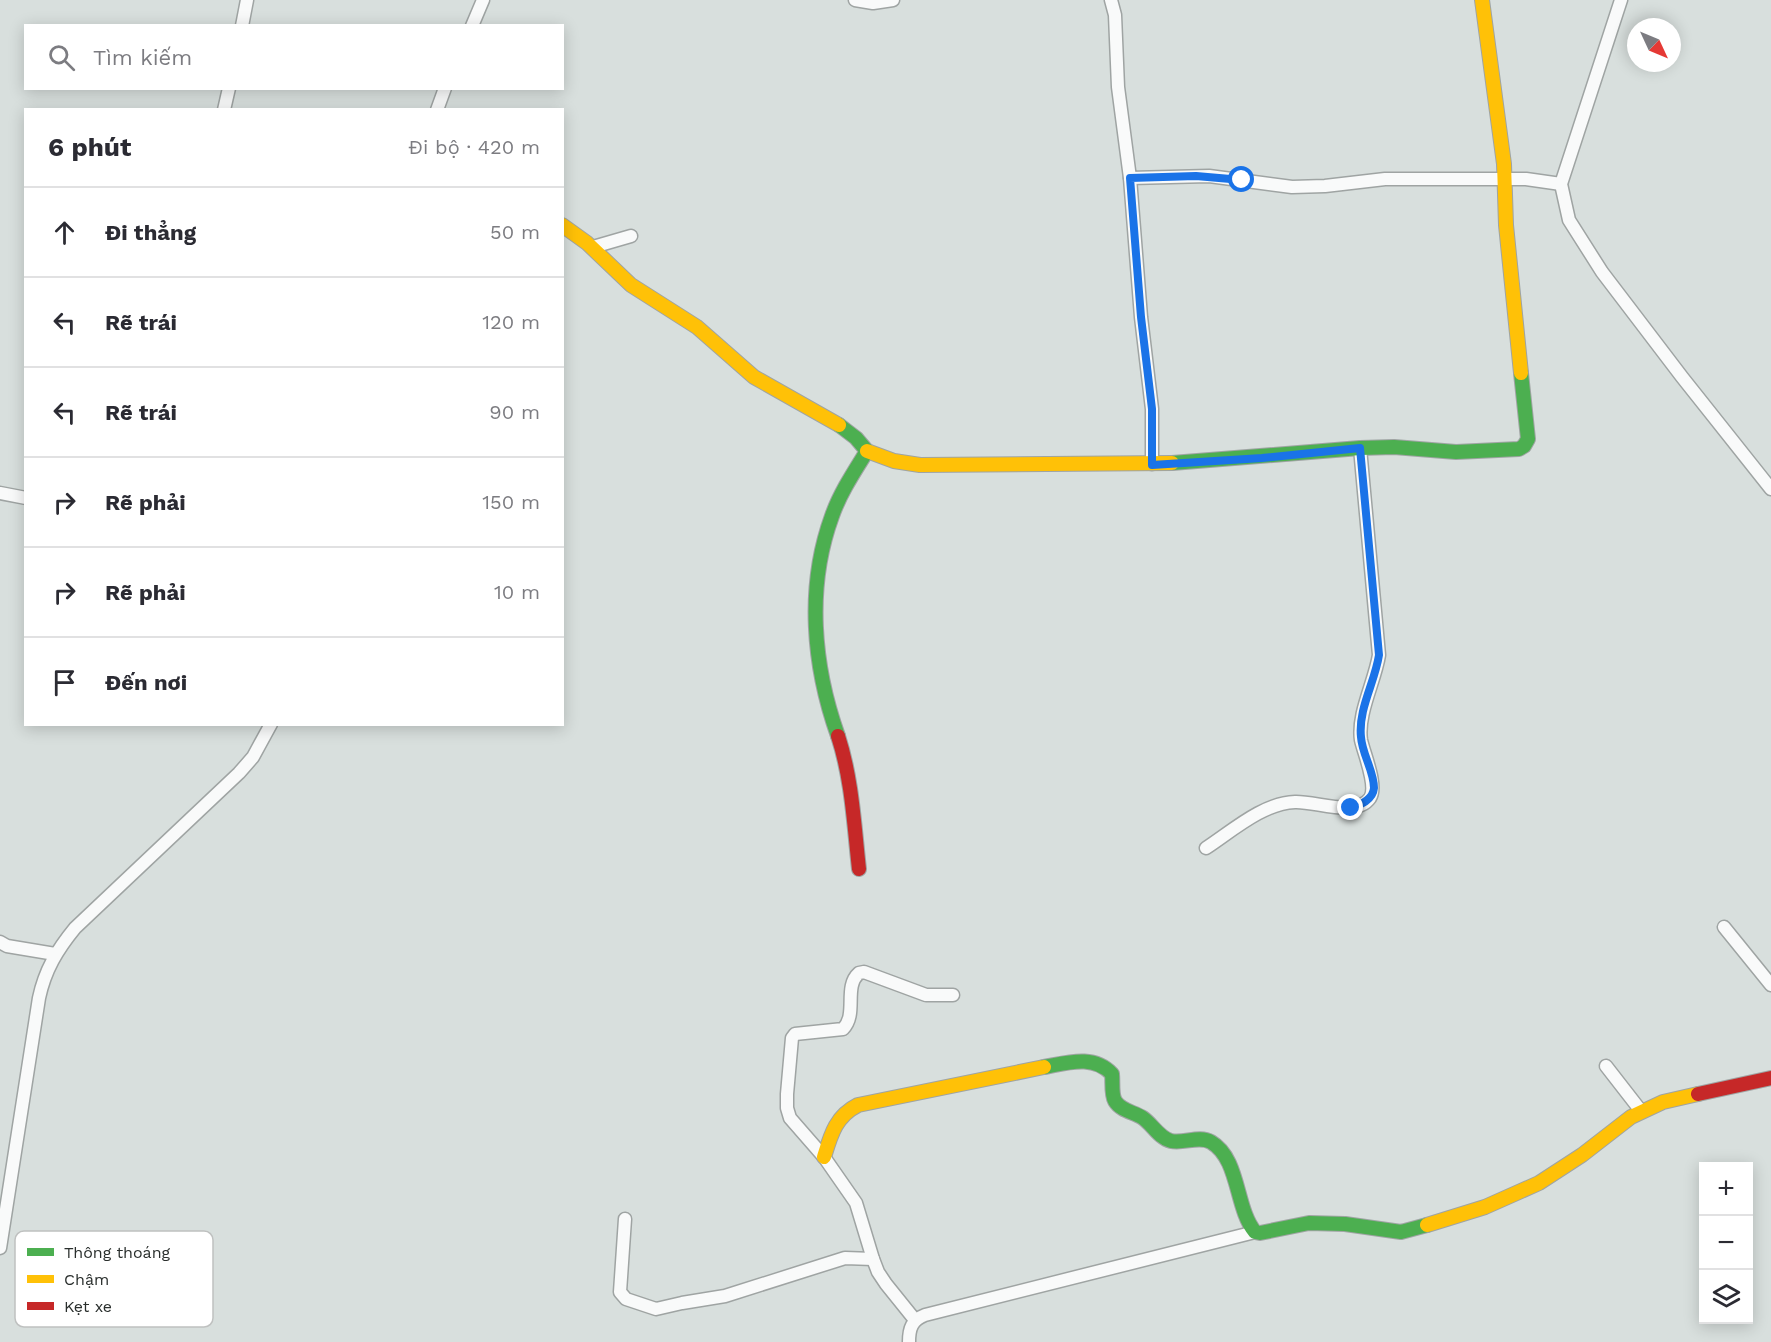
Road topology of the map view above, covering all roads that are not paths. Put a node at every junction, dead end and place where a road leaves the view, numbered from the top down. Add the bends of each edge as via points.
1 (247, 0) edge
2 (483, 0) edge
3 (855, 0) edge
4 (893, 0) edge
5 (1111, 0) edge
6 (1482, 0) edge
7 (1621, 0) edge
8 (242, 24) edge
9 (473, 24) edge
10 (229, 90) edge
11 (445, 90) edge
12 (224, 108) edge
13 (438, 108) edge
14 (1130, 178) junction
15 (1506, 180) junction
16 (1561, 184) junction
17 (564, 226) edge
18 (631, 236) dead end
19 (593, 247) junction
20 (1360, 448) junction
21 (867, 451) junction
22 (1152, 465) junction
23 (1771, 489) edge
24 (0, 493) edge
25 (24, 498) edge
26 (270, 726) edge
27 (1206, 848) dead end
28 (859, 869) dead end
29 (1724, 927) dead end
30 (0, 942) edge
31 (55, 954) junction
32 (1771, 985) edge
33 (953, 995) dead end
34 (1606, 1066) dead end
35 (1771, 1078) edge
36 (1641, 1111) junction
37 (824, 1157) junction
38 (625, 1219) dead end
39 (1255, 1232) junction
40 (0, 1248) edge
41 (873, 1259) junction
42 (915, 1320) junction
43 (909, 1342) edge

1 - 8 street
2 - 9 street
3 - 4 street
5 - 14 street
6 - 15 street
7 - 16 street
10 - 12 street
11 - 13 street
14 - 15 street via 1209,177 1292,187 1385,179
14 - 22 street via 1152,409
15 - 16 street
15 - 20 street via 1506,225 1528,439 1518,449 1456,452
16 - 23 street via 1569,220 1602,272
17 - 19 street
18 - 19 street
19 - 21 street via 634,289 689,321 753,377 846,428
20 - 22 street
20 - 27 street via 1379,655 1361,737 1374,788 1362,804 1351,808 1282,803
21 - 22 street via 920,465
21 - 28 street via 832,516 824,546 816,613 819,673 845,762
24 - 25 street
26 - 31 street via 239,773 75,928
29 - 32 street
30 - 31 street
31 - 40 street via 39,998
33 - 37 street via 926,995 859,973 852,984 849,1018 843,1029 794,1035 787,1108 790,1118
34 - 36 street
35 - 36 street via 1663,1102
36 - 39 street via 1539,1183 1441,1222 1401,1232 1326,1223
37 - 39 street via 838,1118 858,1105 1061,1064 1092,1062 1112,1074 1116,1103 1146,1119 1166,1139 1200,1138 1220,1149
37 - 41 street via 856,1203
38 - 41 street via 620,1292 626,1299 656,1310 725,1296 845,1258
39 - 42 street
41 - 42 street via 886,1284
42 - 43 street

